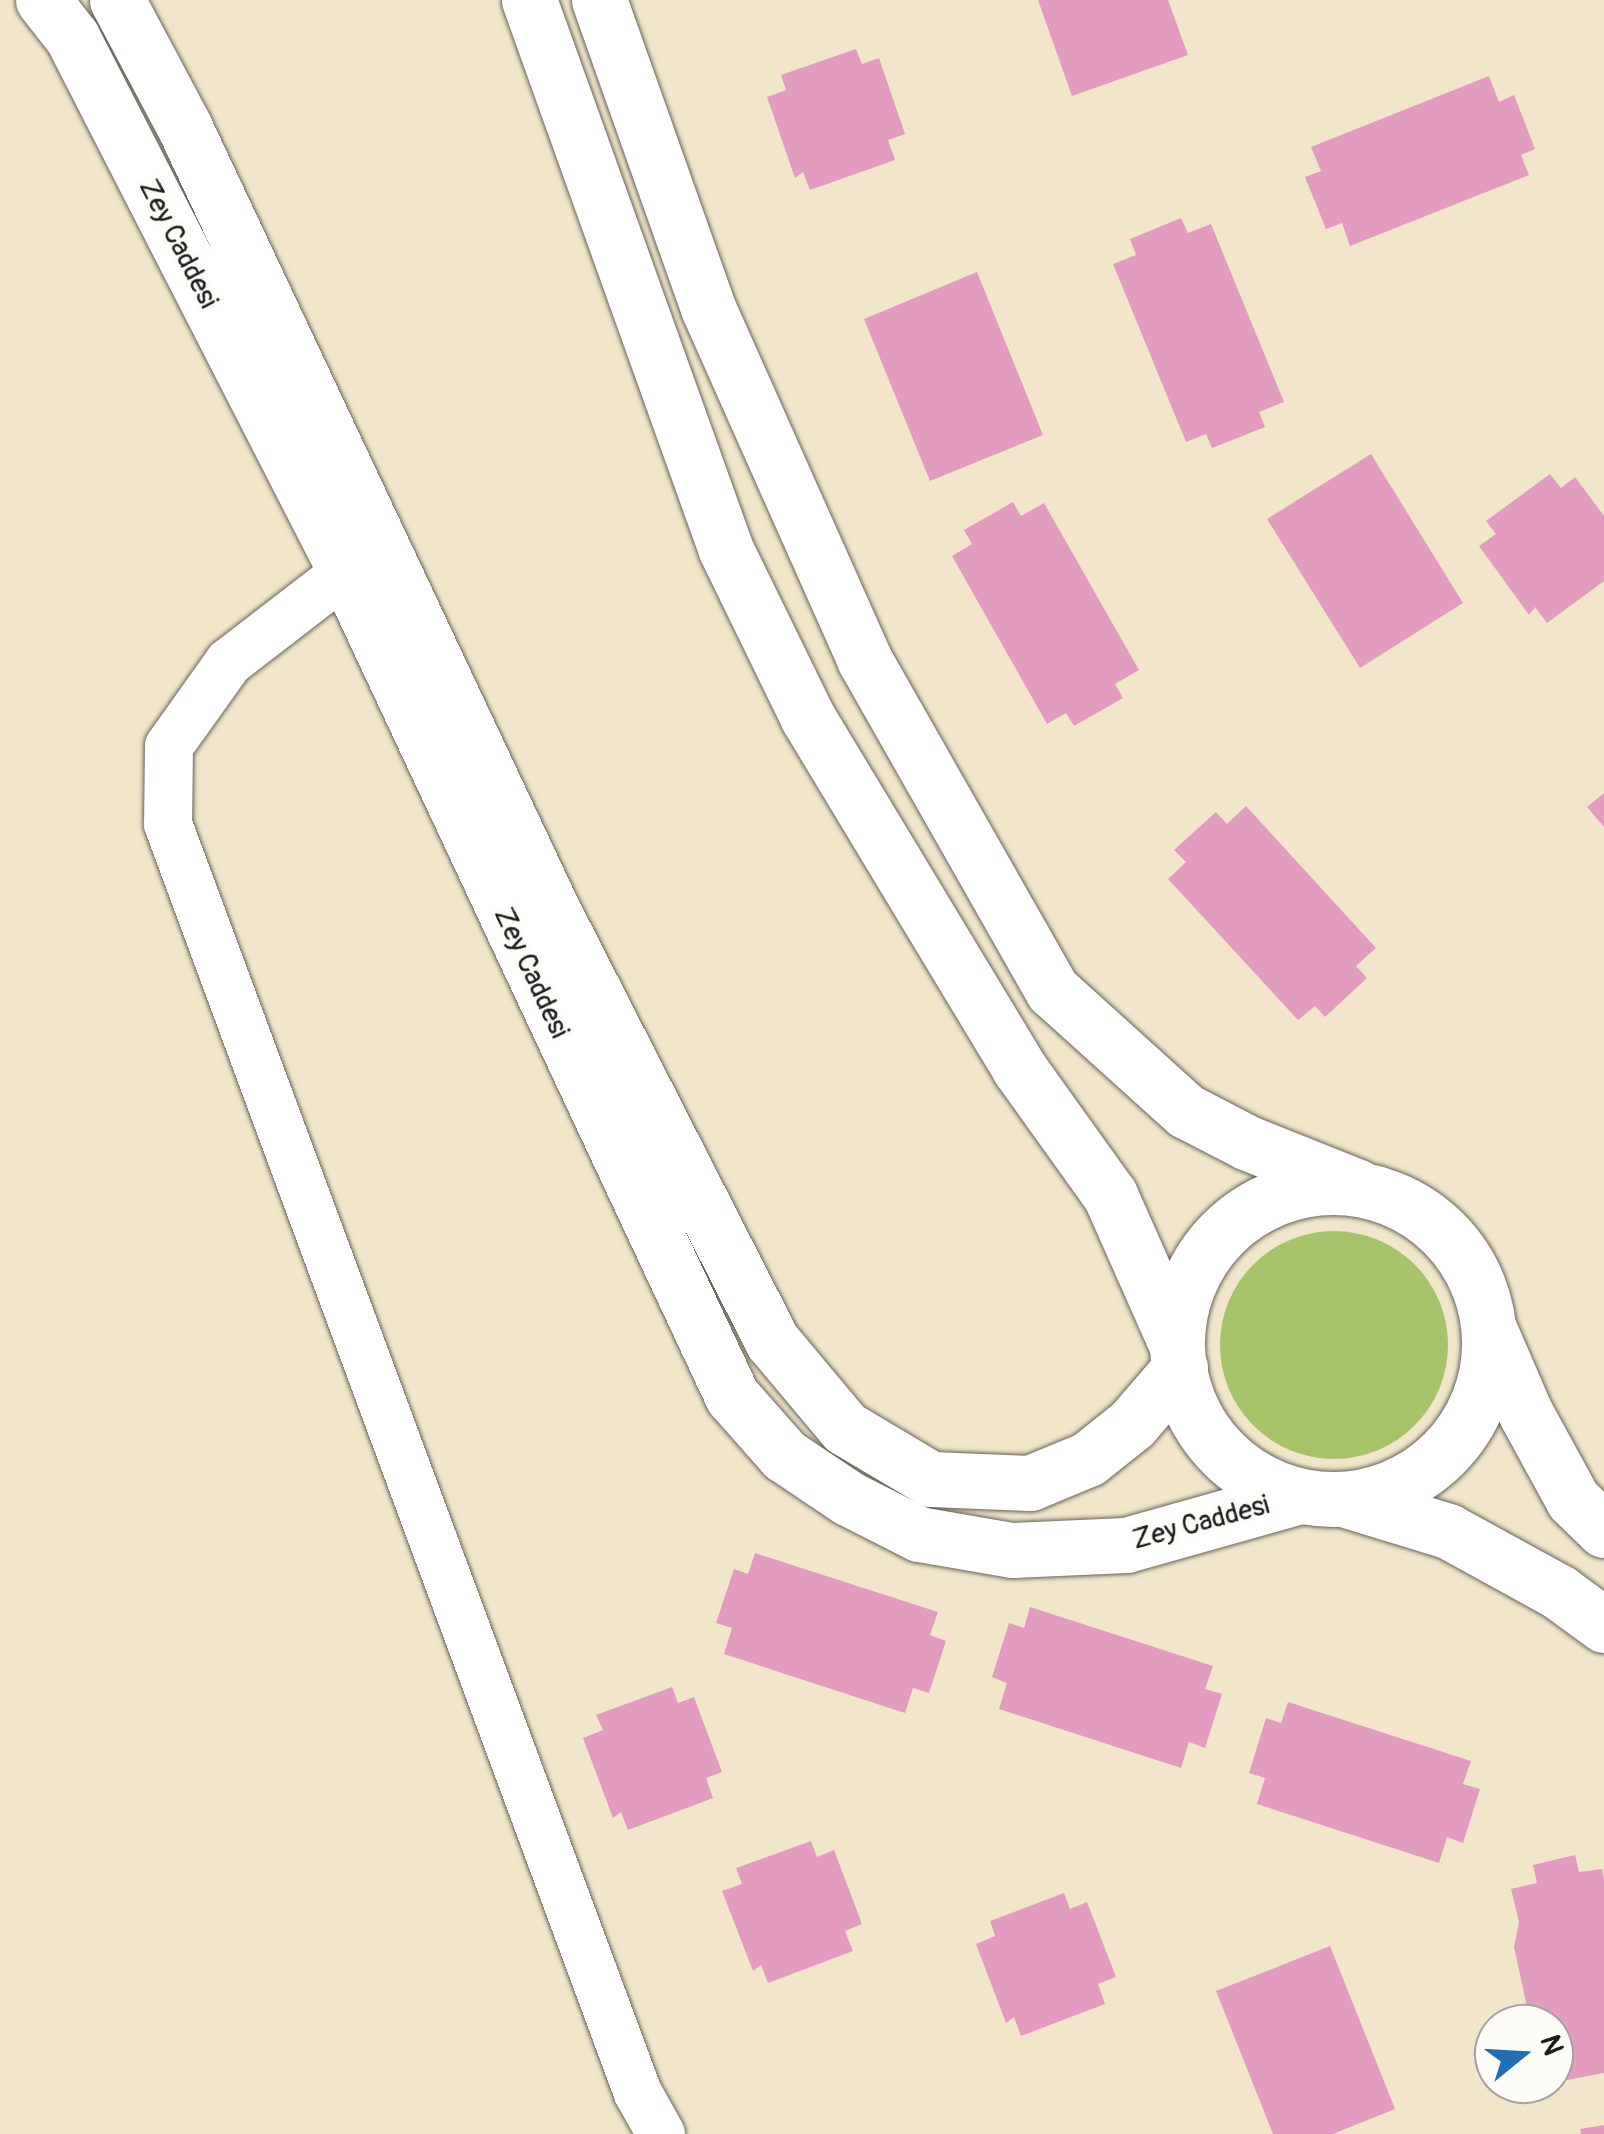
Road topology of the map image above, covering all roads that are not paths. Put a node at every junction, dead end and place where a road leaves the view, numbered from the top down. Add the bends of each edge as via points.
1 (43, 0) edge
2 (117, 0) edge
3 (529, 0) edge
4 (599, 0) edge
5 (346, 572) junction
6 (1358, 1186) junction
7 (1490, 1330) junction
8 (1178, 1356) junction
9 (1321, 1499) junction
10 (1604, 1530) edge
11 (1604, 1625) edge
12 (661, 2134) edge

1 - 5 street, Zey Caddesi via 72,38
2 - 8 street, Zey Caddesi via 184,126 551,906 773,1342 845,1428 931,1479 1030,1482 1088,1459 1132,1424
3 - 8 street via 734,567 828,751 1020,1068 1110,1195
4 - 6 street via 708,308 864,659 1052,990 1186,1111
5 - 9 street, Zey Caddesi via 672,1276 732,1396 784,1454 848,1498 919,1534 1012,1550 1126,1545
5 - 12 street via 229,662 169,746 168,824 638,2093
6 - 7 street via 1410,1205 1452,1240 1479,1282
6 - 8 street via 1304,1188 1252,1206 1211,1242 1184,1290
7 - 9 street via 1486,1380 1468,1426 1436,1463 1394,1489
7 - 10 street via 1573,1500
8 - 9 street via 1185,1399 1214,1446 1251,1478
9 - 11 street via 1448,1531 1559,1592

